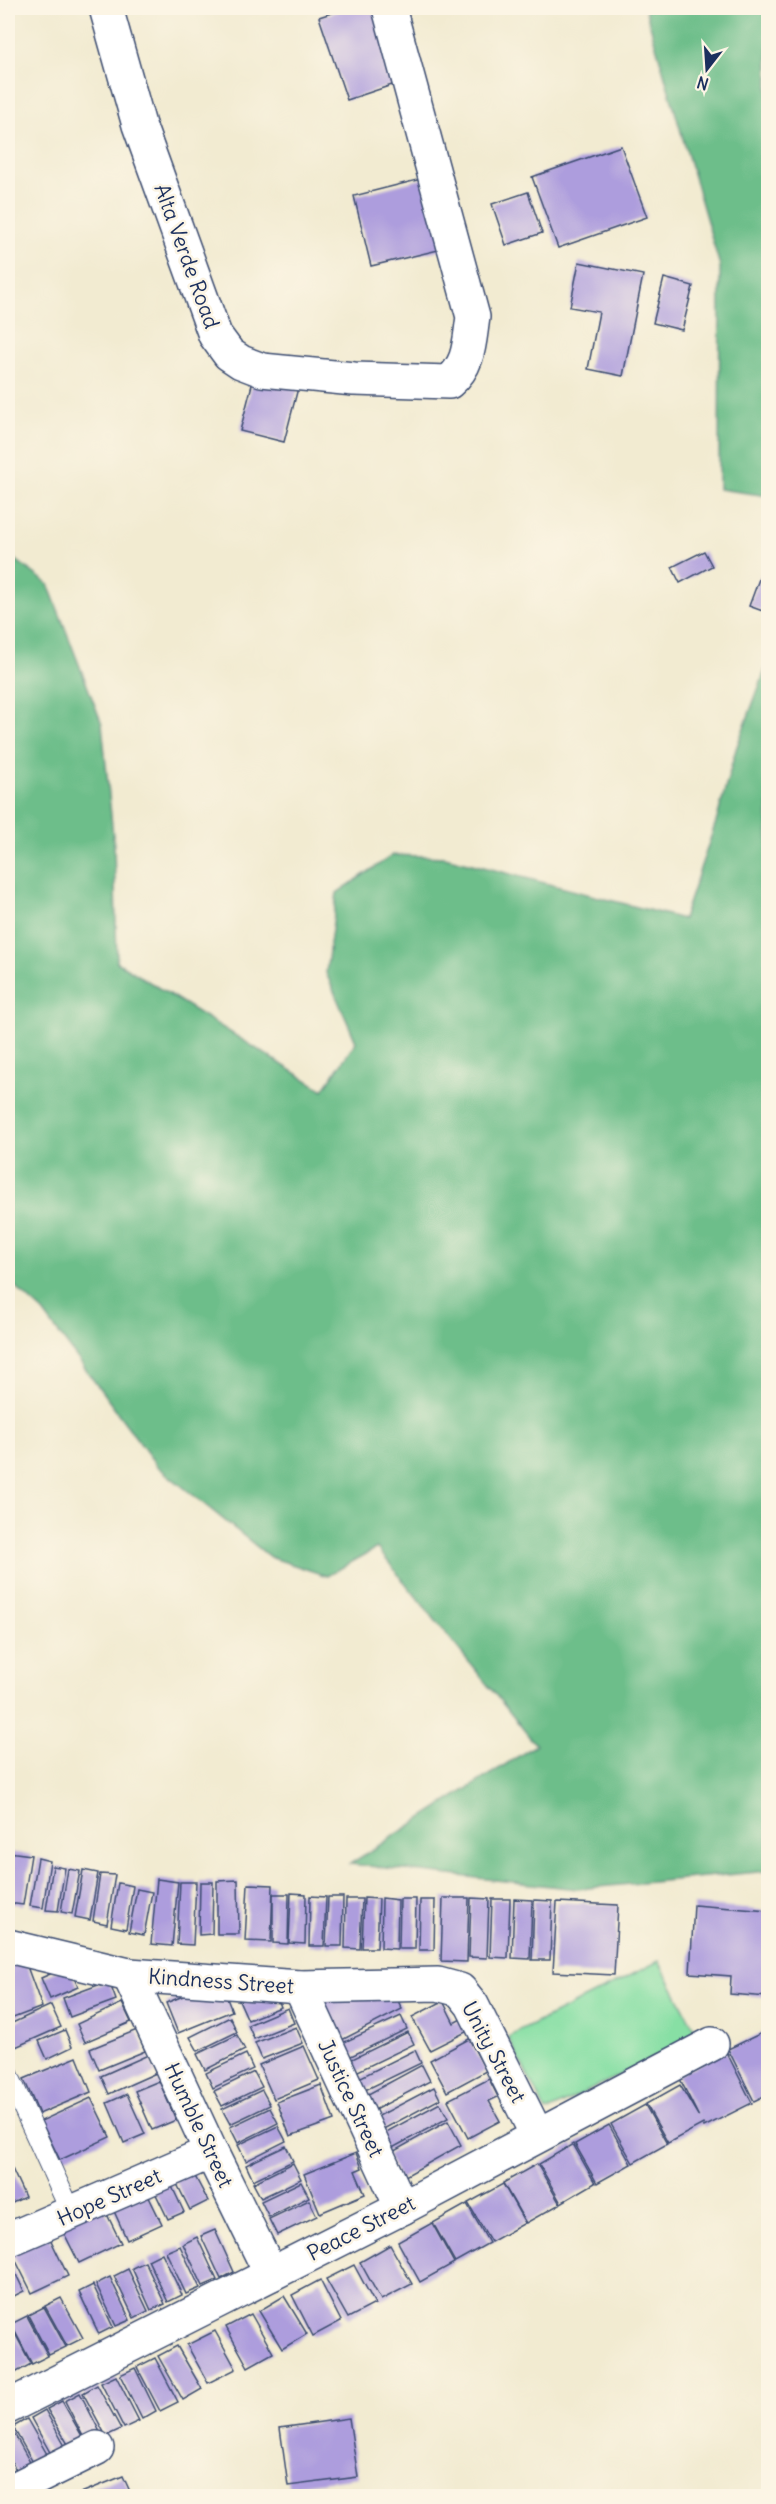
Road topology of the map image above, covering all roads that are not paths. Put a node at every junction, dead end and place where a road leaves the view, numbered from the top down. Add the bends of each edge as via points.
1 (106, 8) edge
2 (389, 8) edge
3 (8, 1946) edge
4 (129, 1975) junction
5 (438, 1984) joint
6 (300, 1987) junction
7 (712, 2044) dead end
8 (8, 2074) edge
9 (537, 2135) junction
10 (210, 2152) junction
11 (402, 2208) junction
12 (72, 2214) junction
13 (8, 2240) edge
14 (271, 2274) junction
15 (8, 2407) edge
16 (98, 2448) dead end
17 (17, 2492) edge

1 - 2 street, Alta Verde Road via 139,125 215,335 229,354 262,370 354,379 449,382 462,371 473,316
3 - 4 street, Kindness Street
4 - 6 street, Kindness Street
4 - 10 street, Humble Street
5 - 6 street, Kindness Street
5 - 9 street, Unity Street via 460,1990 472,2005
6 - 11 street, Justice Street
7 - 9 street, Peace Street
8 - 12 lane
9 - 11 street, Peace Street
10 - 12 street, Hope Street
10 - 14 street, Humble Street
11 - 14 street, Peace Street
12 - 13 street, Hope Street
14 - 15 street, Peace Street
16 - 17 street

